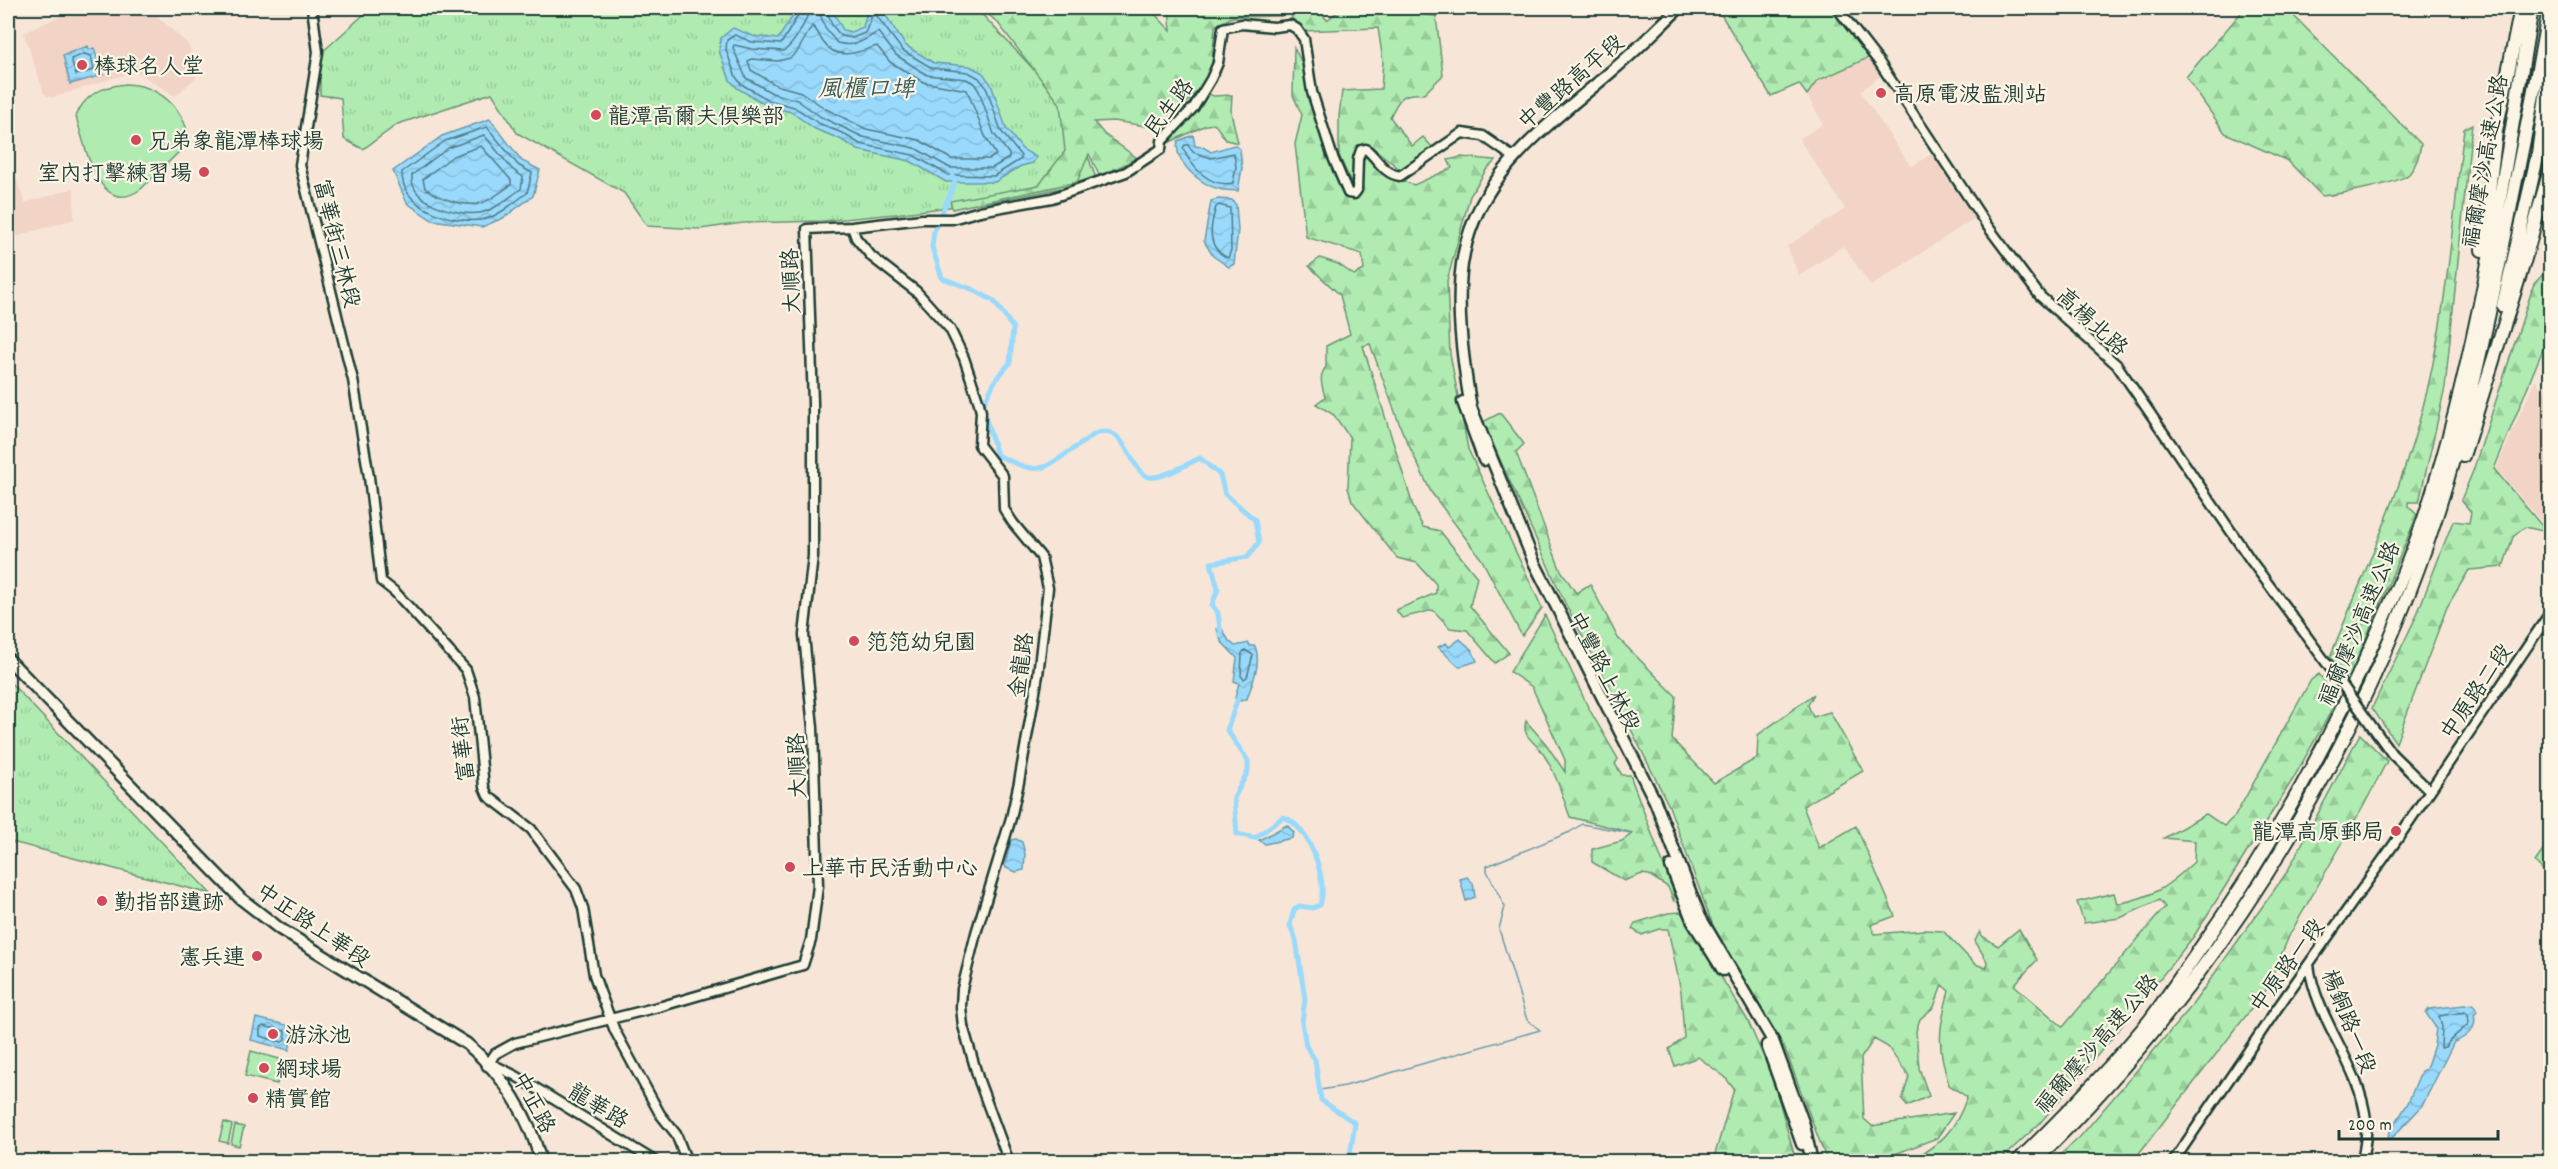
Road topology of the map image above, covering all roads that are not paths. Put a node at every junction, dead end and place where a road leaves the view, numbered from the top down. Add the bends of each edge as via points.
1 (312, 8) edge
2 (1670, 8) edge
3 (1679, 8) edge
4 (1837, 8) edge
5 (2514, 8) edge
6 (2521, 8) edge
7 (2532, 8) edge
8 (2549, 8) edge
9 (2550, 67) edge
10 (2505, 86) junction
11 (1510, 155) junction
12 (2550, 170) edge
13 (1488, 184) joint
14 (852, 227) junction
15 (807, 229) joint
16 (1458, 312) junction
17 (2475, 326) junction
18 (2490, 367) junction
19 (353, 380) joint
20 (2415, 576) junction
21 (2550, 613) edge
22 (8, 659) edge
23 (8, 666) edge
24 (111, 769) junction
25 (2429, 790) junction
26 (2309, 965) junction
27 (611, 1018) junction
28 (488, 1064) junction
29 (534, 1161) edge
30 (541, 1161) edge
31 (656, 1161) edge
32 (687, 1161) edge
33 (1009, 1161) edge
34 (1806, 1161) edge
35 (1812, 1161) edge
36 (2017, 1161) edge
37 (2032, 1161) edge
38 (2173, 1161) edge
39 (2362, 1161) edge

1 - 19 street, 富華街三林段 via 318,52 300,165
2 - 11 main road, 中豐路高平段 via 1610,65 1536,126
3 - 11 main road, 中豐路高平段 via 1615,69
4 - 25 street, 高楊北路, bridge via 1880,62 1986,224 2040,296 2117,365 2252,562 2392,754
5 - 10 highway
6 - 10 highway
7 - 17 highway, 福爾摩沙高速公路
8 - 20 highway, 福爾摩沙高速公路 via 2492,304 2447,481
9 - 18 highway via 2538,153
10 - 17 highway via 2496,131
11 - 13 main road, 中豐路高平段
11 - 14 street, 民生路 via 1483,136 1462,133 1400,176 1388,173 1371,153 1361,150 1357,190 1348,193 1312,92 1304,39 1290,25 1234,24 1223,28 1214,72 1194,107 1161,141 1161,149 1125,172 1052,198 952,219
12 - 18 highway
13 - 16 main road, 中豐路上林段 via 1464,254
14 - 15 street, 民生路
14 - 33 street, 金龍路 via 872,257 917,292 954,336 979,402 979,445 1003,476 1004,509 1041,557 1046,578 1048,596 1038,675 1019,782 962,989 963,1026
15 - 27 street, 大順路 via 813,555 804,635 813,728 818,886 811,940 803,965
16 - 34 main road, 中豐路上林段 via 1461,388 1471,428 1531,568 1639,780 1693,922 1766,1042
16 - 35 main road, 中豐路上林段 via 1471,408 1534,562 1654,801 1700,917 1773,1041 1804,1125
17 - 36 highway, 福爾摩沙高速公路 via 2456,410 2418,537 2338,722 2309,777 2272,842 2150,1019 2084,1096
18 - 20 highway via 2452,487
19 - 27 street, 富華街 via 381,581 466,670 475,697 484,788 531,829 576,889 594,975
20 - 37 highway, 福爾摩沙高速公路 via 2350,723 2292,831 2244,907 2150,1035 2070,1126
21 - 25 street, 中原路二段
22 - 24 main road
23 - 24 main road
24 - 28 main road, 中正路上華段 via 237,905 276,935
25 - 26 street, 中原路一段
26 - 38 street, 中原路一段
26 - 39 street, 楊銅路一段 via 2315,992 2361,1096 2367,1128
27 - 28 street, 大順路 via 515,1043 495,1054
27 - 32 street, 富華街
28 - 29 main road, 中正路
28 - 30 main road, 中正路 via 518,1104
28 - 31 street, 龍華路 via 516,1076

